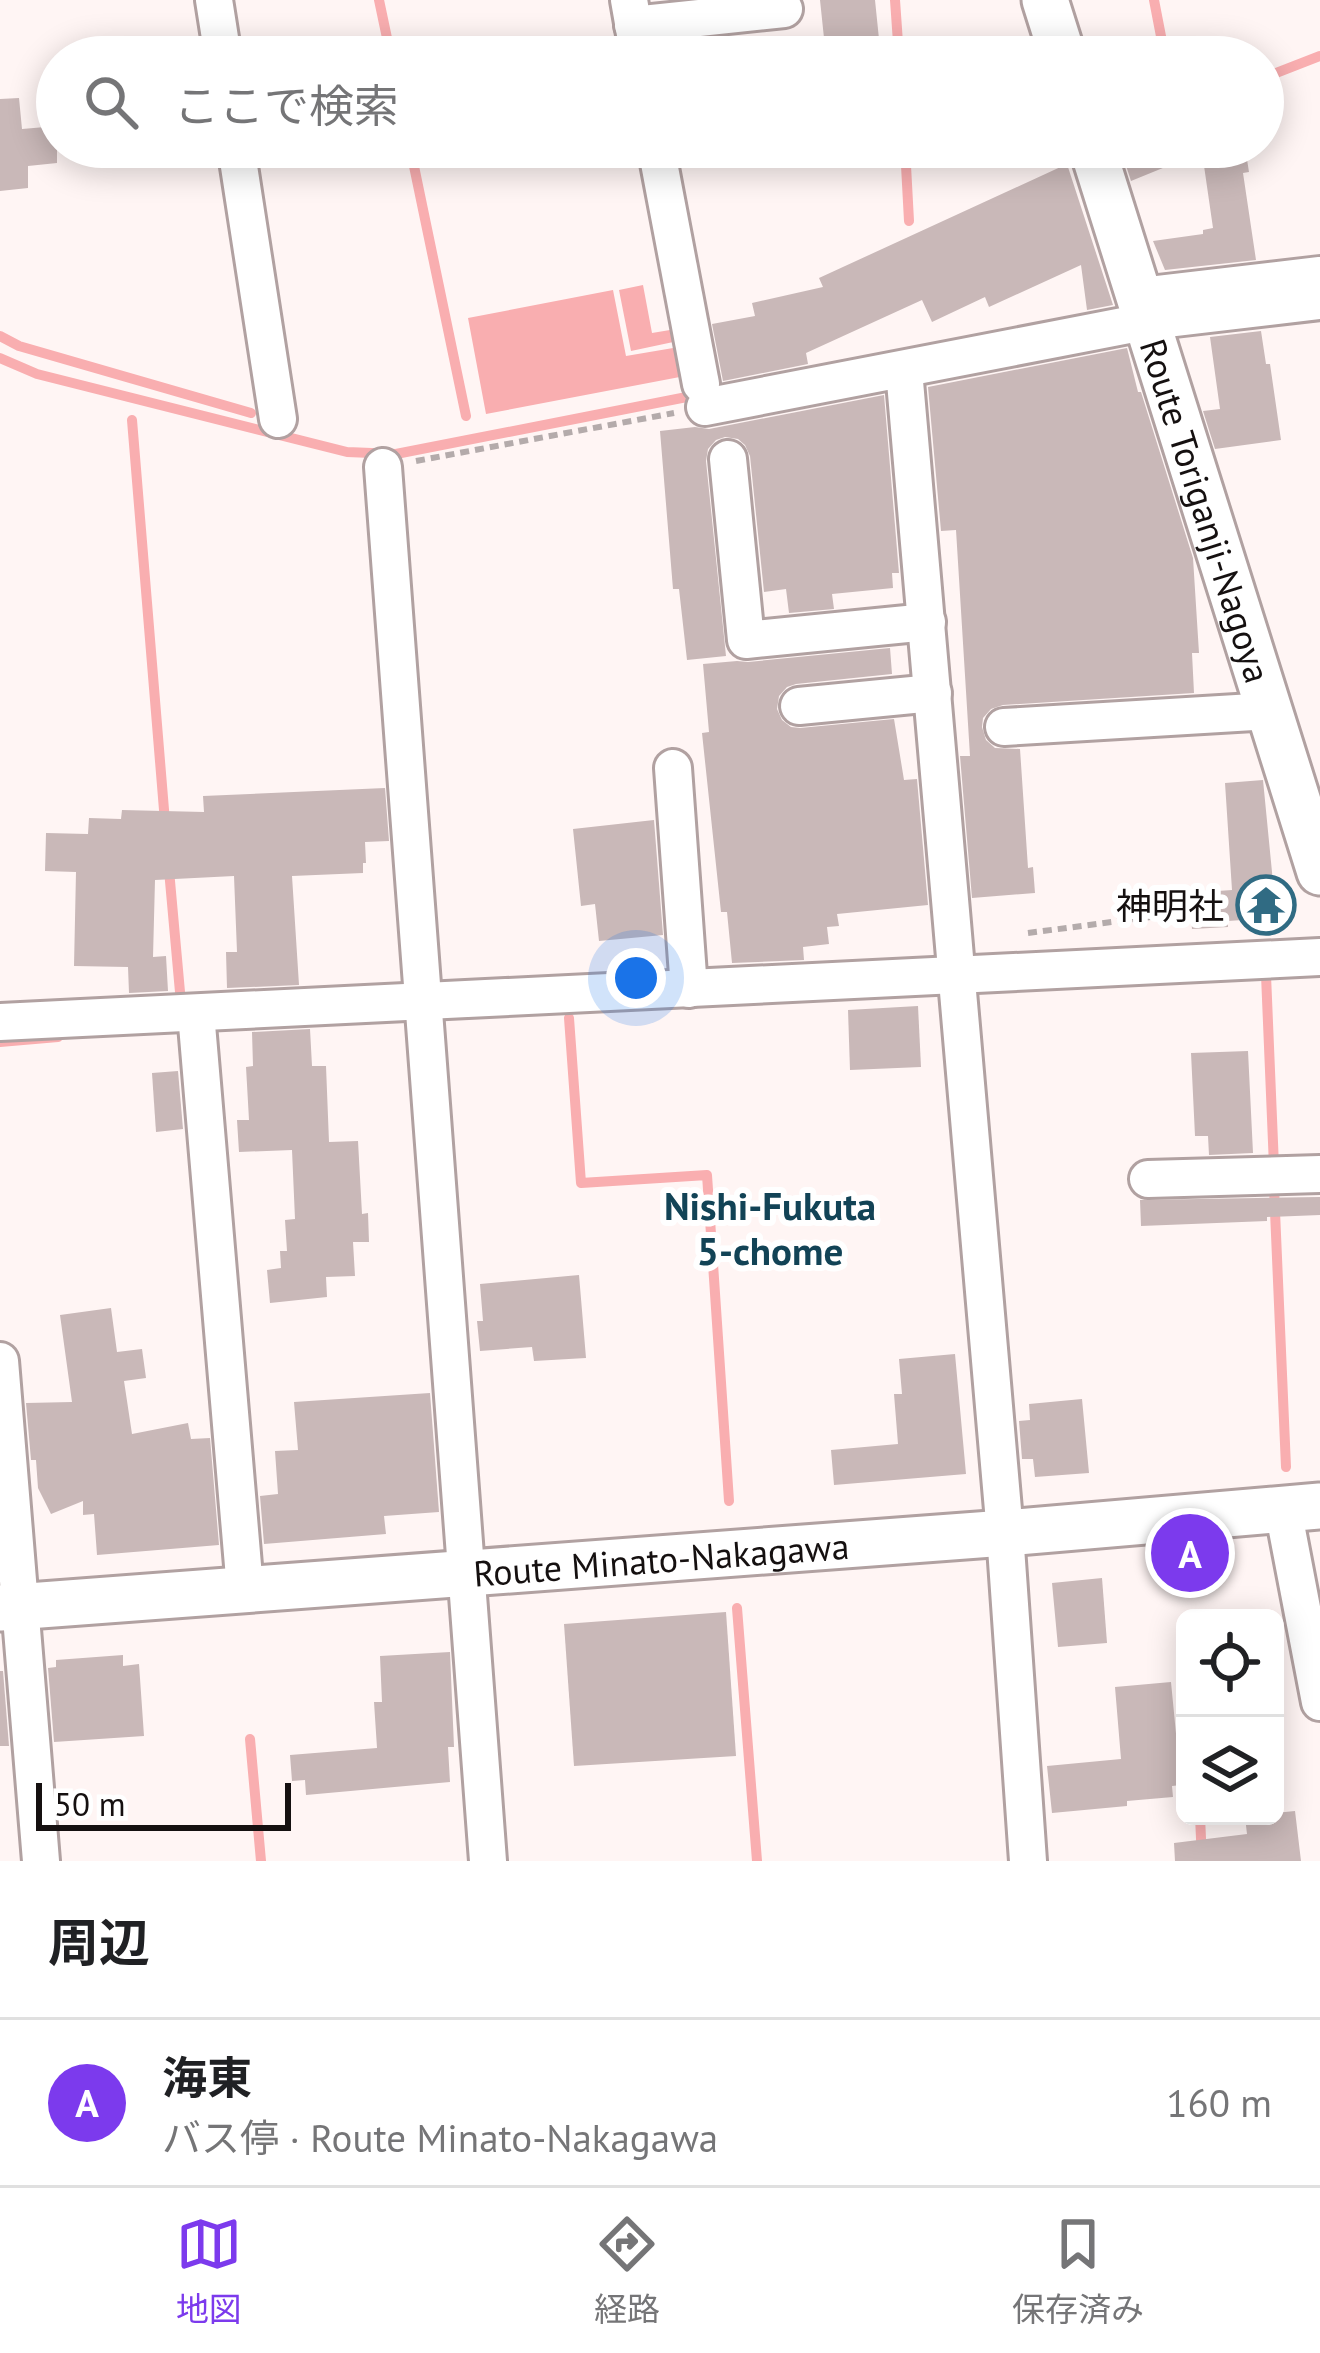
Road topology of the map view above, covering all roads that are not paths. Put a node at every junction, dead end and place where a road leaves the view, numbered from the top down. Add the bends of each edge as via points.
1 (214, 0) edge
2 (1045, 0) edge
3 (784, 9) dead end
4 (634, 27) edge
5 (220, 36) edge
6 (1057, 36) edge
7 (239, 168) edge
8 (660, 168) edge
9 (1100, 168) edge
10 (1320, 274) edge
11 (1320, 301) edge
12 (1145, 308) junction
13 (904, 370) junction
14 (278, 419) dead end
15 (728, 459) dead end
16 (383, 467) road end
17 (926, 622) junction
18 (932, 693) junction
19 (799, 706) dead end
20 (1270, 711) junction
21 (1004, 727) dead end
22 (673, 769) dead end
23 (1320, 872) edge
24 (1320, 957) edge
25 (957, 976) junction
26 (689, 989) junction
27 (421, 1003) junction
28 (196, 1013) junction
29 (0, 1022) edge
30 (1320, 1174) edge
31 (1148, 1179) dead end
32 (0, 1361) edge
33 (1302, 1508) edge
34 (1005, 1533) junction
35 (466, 1572) junction
36 (245, 1588) junction
37 (10, 1607) edge
38 (1320, 1702) edge
39 (40, 1861) edge
40 (488, 1861) edge
41 (1028, 1861) edge

1 - 5 street
2 - 6 main road
3 - 4 street
7 - 14 street
8 - 13 street via 703,395
9 - 12 main road, Route Toriganji-Nagoya
10 - 12 street
11 - 12 street
12 - 13 street
12 - 20 main road, Route Toriganji-Nagoya
13 - 17 street
15 - 17 street via 746,640
16 - 27 street
17 - 18 street
18 - 19 street
18 - 25 street
20 - 21 street
20 - 23 main road, Route Toriganji-Nagoya
22 - 26 street
24 - 25 street
25 - 26 street
25 - 34 street
26 - 27 street
27 - 28 street
27 - 35 street
28 - 29 street
28 - 36 street
30 - 31 street
32 - 37 street
33 - 34 main road, Route Minato-Nakagawa
33 - 38 street
34 - 35 main road, Route Minato-Nakagawa
34 - 41 street
35 - 36 main road, Route Minato-Nakagawa
35 - 40 street
36 - 37 main road, Route Minato-Nakagawa
37 - 39 street

